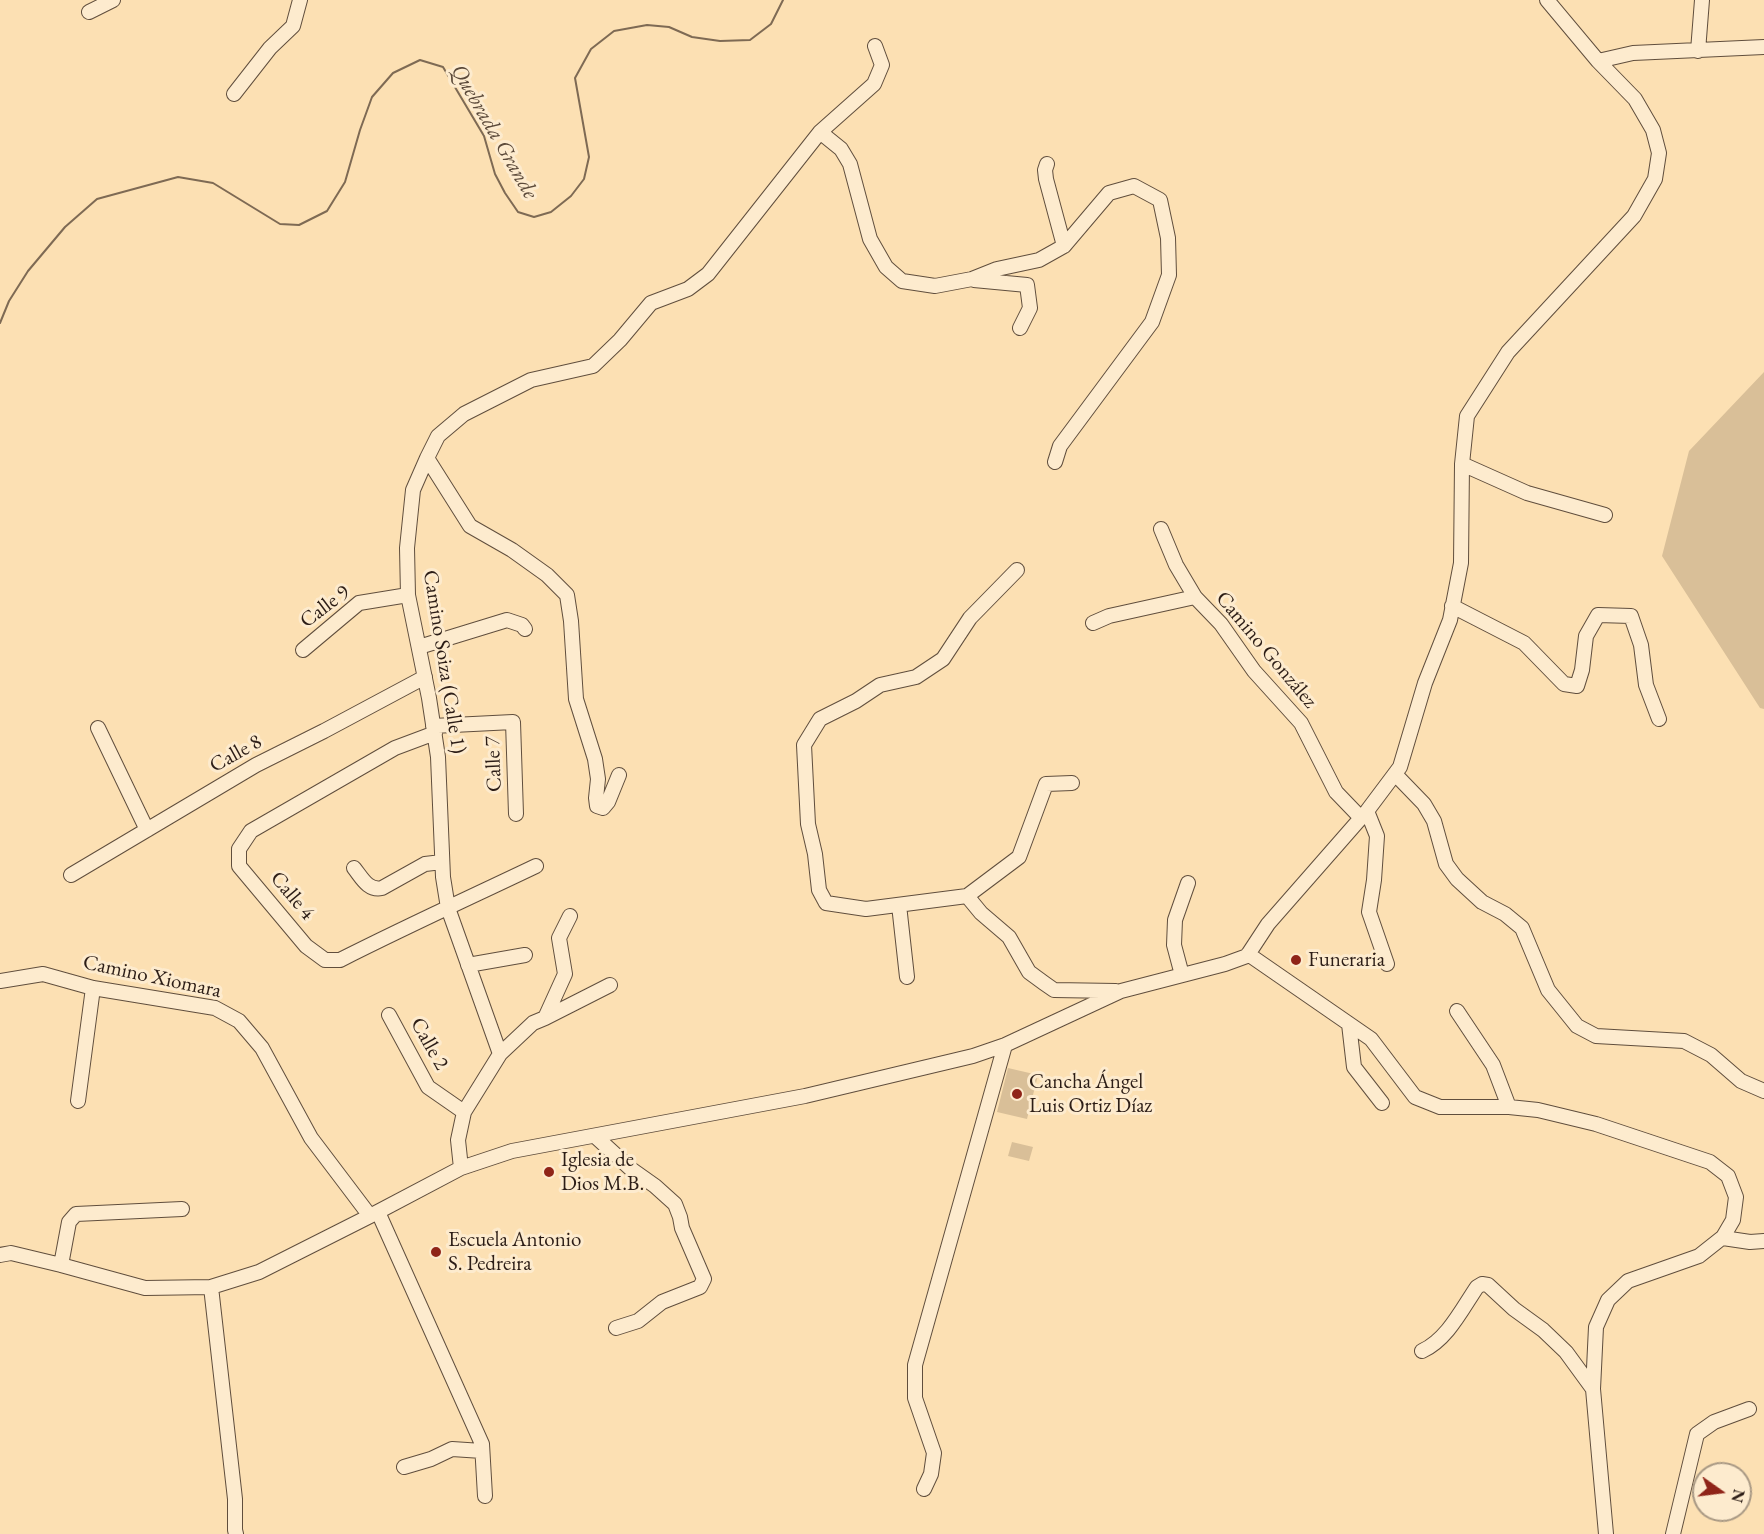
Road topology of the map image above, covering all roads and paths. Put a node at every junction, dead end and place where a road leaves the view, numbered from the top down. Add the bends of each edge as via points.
1 (113, 0) edge
2 (300, 0) edge
3 (1547, 0) edge
4 (1702, 0) edge
5 (89, 12) dead end
6 (875, 46) dead end
7 (1764, 47) edge
8 (1698, 51) junction
9 (1598, 61) junction
10 (234, 94) dead end
11 (820, 132) junction
12 (1047, 164) dead end
13 (1064, 246) junction
14 (972, 279) junction
15 (1020, 328) dead end
16 (427, 458) junction
17 (1054, 462) dead end
18 (1462, 464) junction
19 (1605, 515) dead end
20 (1161, 529) dead end
21 (1017, 570) dead end
22 (408, 595) junction
23 (1195, 597) junction
24 (1452, 606) junction
25 (1093, 623) dead end
26 (525, 629) dead end
27 (419, 647) junction
28 (303, 650) dead end
29 (425, 677) junction
30 (1659, 719) dead end
31 (99, 729) dead end
32 (434, 730) junction
33 (1395, 774) junction
34 (619, 775) dead end
35 (1072, 783) dead end
36 (516, 814) dead end
37 (1364, 815) junction
38 (147, 830) junction
39 (442, 862) junction
40 (536, 866) dead end
41 (354, 868) dead end
42 (71, 875) dead end
43 (1188, 883) dead end
44 (967, 896) junction
45 (899, 905) junction
46 (448, 908) junction
47 (570, 915) dead end
48 (1248, 954) junction
49 (525, 955) dead end
50 (1387, 964) dead end
51 (468, 965) junction
52 (1182, 975) junction
53 (907, 977) dead end
54 (0, 981) edge
55 (610, 985) dead end
56 (93, 988) junction
57 (1121, 991) junction
58 (1457, 1011) dead end
59 (389, 1015) dead end
60 (545, 1018) junction
61 (1349, 1024) junction
62 (1005, 1045) junction
63 (500, 1054) junction
64 (1764, 1091) edge
65 (78, 1101) dead end
66 (1382, 1103) dead end
67 (1509, 1107) junction
68 (464, 1112) junction
69 (595, 1136) junction
70 (461, 1168) junction
71 (183, 1209) dead end
72 (374, 1214) junction
73 (1723, 1238) junction
74 (1764, 1241) edge
75 (0, 1255) edge
76 (61, 1265) junction
77 (211, 1287) junction
78 (616, 1328) dead end
79 (1422, 1351) dead end
80 (1593, 1389) junction
81 (1749, 1409) dead end
82 (482, 1451) junction
83 (404, 1467) dead end
84 (924, 1489) dead end
85 (485, 1496) dead end
86 (236, 1534) edge
87 (1606, 1534) edge
88 (1673, 1534) edge

1 - 5 street
2 - 10 street via 293,26
3 - 9 street
4 - 8 street
6 - 11 street, Camino Soiza (Calle 1) via 882,65 873,84
7 - 8 street
8 - 9 street via 1633,53
9 - 18 street via 1635,99 1653,130 1659,153 1655,179 1634,216 1508,352 1467,416
11 - 14 street via 842,149 850,164 870,240 886,267 902,281 924,285
11 - 16 street, Camino Soiza (Calle 1) via 708,274 688,289 651,303 593,366 531,380 464,414 438,436
12 - 13 street via 1046,179
13 - 14 street via 1039,260
13 - 17 street via 1109,193 1134,186 1160,200 1168,238 1169,275 1152,322 1060,446
14 - 15 street via 1027,285 1030,308
16 - 22 street, Camino Soiza (Calle 1) via 413,490 407,548
16 - 34 street via 470,526 512,550 567,595 576,699 595,759 597,806 603,808 608,802
18 - 19 street via 1527,493
18 - 24 street via 1461,563
20 - 23 street
21 - 45 street via 970,618 943,659 916,677 880,685 820,719 804,745 808,824 819,890 826,903 866,909
22 - 27 street, Camino Soiza (Calle 1)
22 - 28 street, Calle 9 via 359,603
23 - 25 street, Camino González
23 - 37 street, Camino González via 1301,723 1336,792
24 - 30 street via 1524,643 1564,684 1577,686 1586,636 1598,615 1631,616 1641,645 1646,685
24 - 33 street
26 - 27 street via 507,621
27 - 29 street, Camino Soiza (Calle 1)
29 - 32 street, Camino Soiza (Calle 1)
29 - 38 street, Calle 8 via 256,765
31 - 38 street
32 - 36 street, Calle 7 via 513,722
32 - 39 street, Camino Soiza (Calle 1)
32 - 46 street, Calle 4 via 395,748 251,831 239,849 239,867 306,946 325,960 340,960
33 - 37 street
33 - 64 street via 1424,804 1434,821 1446,864 1457,879 1482,902 1522,928 1548,990 1577,1026 1596,1036 1684,1041 1712,1055 1742,1081
35 - 44 street via 1047,784 1019,857
37 - 48 street via 1268,924
37 - 50 street via 1377,836 1369,912
38 - 42 street, Calle 8
39 - 41 street via 425,864 378,889 370,888
39 - 46 street, Camino Soiza (Calle 1)
40 - 46 street, Calle 4
43 - 52 street via 1175,920 1174,945
44 - 45 street
44 - 57 street via 1009,937 1029,972 1054,990
45 - 53 street
46 - 51 street, Camino Soiza (Calle 1)
47 - 60 street via 559,939 565,974
48 - 52 street
48 - 61 street
49 - 51 street
51 - 63 street, Camino Soiza (Calle 1)
52 - 57 street
54 - 56 street, Camino Xiomara via 43,975
55 - 60 street
56 - 65 street
56 - 72 street, Camino Xiomara via 215,1008 239,1021 262,1048 311,1138
57 - 62 street
58 - 67 street via 1493,1065
59 - 68 street, Calle 2 via 429,1087
60 - 63 street via 533,1023
61 - 66 street via 1354,1066
61 - 67 street via 1371,1039 1415,1097 1440,1107
62 - 69 street via 805,1096
62 - 84 street via 915,1365 915,1398 934,1453
63 - 68 street
67 - 73 street via 1596,1124 1710,1162 1728,1176 1736,1197 1733,1220
68 - 70 street via 458,1140
69 - 70 street via 512,1151
69 - 78 street via 675,1204 704,1279 700,1287 662,1302 638,1321
70 - 72 street
71 - 76 street via 75,1214 69,1222
72 - 77 street via 259,1272
72 - 82 street, Camino Xiomara
73 - 74 street
73 - 80 street via 1699,1256 1628,1281 1608,1300 1596,1327
75 - 76 street via 11,1253
76 - 77 street via 145,1288
77 - 86 street
79 - 80 street via 1442,1336 1478,1287 1488,1285 1566,1352
80 - 87 street
81 - 88 street via 1714,1422 1697,1434
82 - 83 street via 452,1449
82 - 85 street, Camino Xiomara

